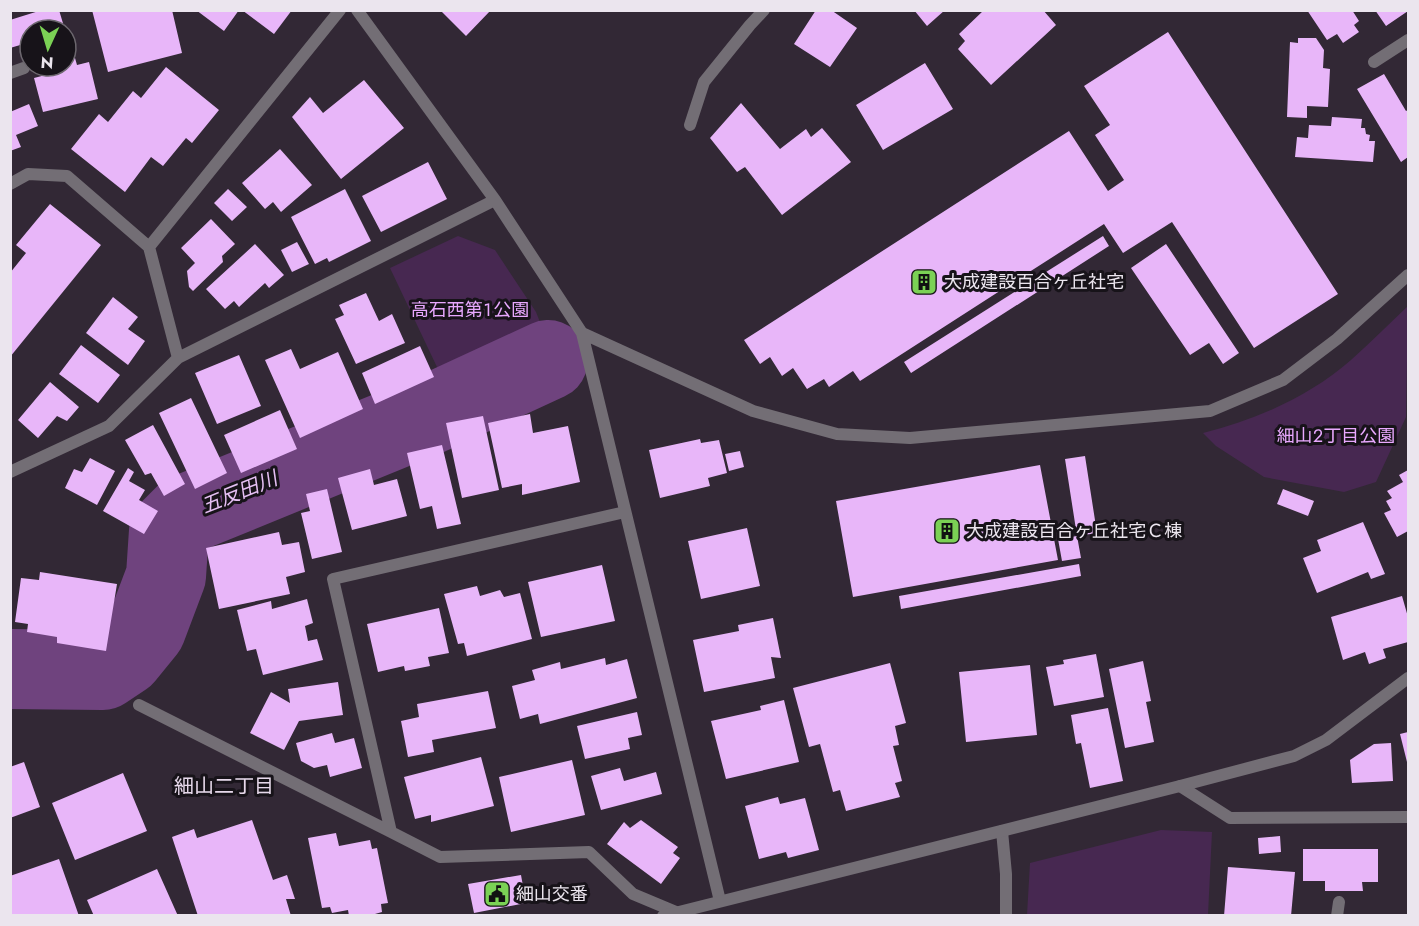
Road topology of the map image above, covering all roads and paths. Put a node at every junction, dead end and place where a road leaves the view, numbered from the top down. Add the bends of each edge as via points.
1 (340, 10) edge
2 (357, 10) edge
3 (764, 10) edge
4 (1408, 40) edge
5 (1374, 62) dead end
6 (690, 125) dead end
7 (10, 184) edge
8 (495, 200) junction
9 (149, 247) junction
10 (1408, 275) edge
11 (582, 333) junction
12 (178, 358) junction
13 (10, 472) edge
14 (625, 512) junction
15 (1408, 678) edge
16 (139, 705) dead end
17 (1180, 786) junction
18 (1408, 817) edge
19 (1002, 831) junction
20 (391, 832) junction
21 (720, 901) junction
22 (1338, 902) dead end
23 (700, 911) edge
24 (676, 912) junction
25 (663, 915) edge
26 (1006, 915) edge
27 (1337, 915) edge

1 - 9 street
2 - 8 street
3 - 6 street via 704,82
4 - 5 street
7 - 9 street via 28,174 67,176
8 - 11 street
8 - 12 street
9 - 12 street
10 - 11 street via 1337,339 1283,380 1210,411 910,438 837,434 753,411
11 - 14 street
12 - 13 street via 110,426
14 - 20 street via 333,579
14 - 21 street
15 - 17 street via 1326,740 1294,756
16 - 20 street
17 - 18 street via 1230,818
17 - 19 street
19 - 21 street
19 - 26 street
20 - 24 street via 440,857 589,852 633,894
21 - 23 street
22 - 27 street
23 - 24 street
24 - 25 street

